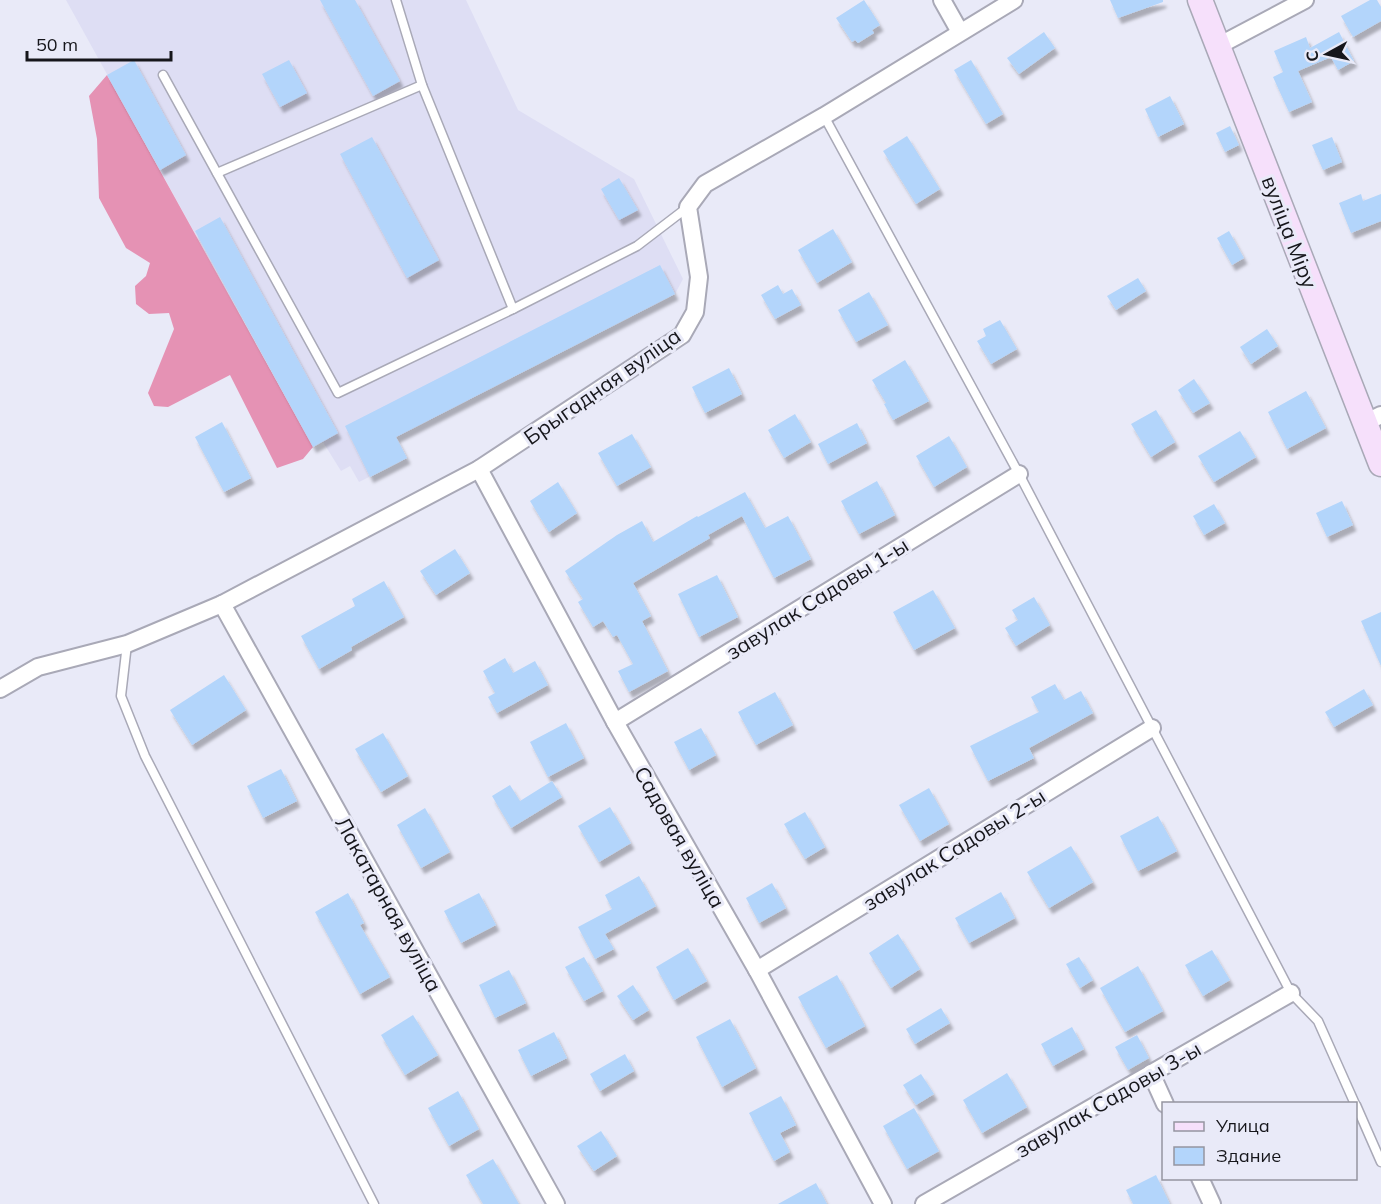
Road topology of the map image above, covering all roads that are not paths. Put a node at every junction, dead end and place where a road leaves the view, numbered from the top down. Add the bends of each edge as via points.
1 (396, 0) edge
2 (942, 0) edge
3 (1014, 0) edge
4 (1200, 0) edge
5 (1305, 0) edge
6 (960, 32) junction
7 (1218, 46) junction
8 (163, 75) dead end
9 (422, 85) junction
10 (824, 116) junction
11 (217, 173) junction
12 (688, 207) junction
13 (513, 309) junction
14 (1373, 419) edge
15 (1381, 464) edge
16 (479, 469) junction
17 (1019, 474) junction
18 (222, 604) junction
19 (127, 644) junction
20 (0, 688) edge
21 (615, 722) junction
22 (1152, 728) junction
23 (757, 970) junction
24 (1291, 993) junction
25 (1151, 1073) junction
26 (1164, 1102) edge
27 (1354, 1102) edge
28 (1357, 1108) edge
29 (1381, 1162) edge
30 (1200, 1180) edge
31 (374, 1204) edge
32 (556, 1204) edge
33 (883, 1204) edge
34 (924, 1204) edge
35 (1212, 1204) edge

1 - 9 lane
2 - 6 street
3 - 6 street
4 - 7 street, вуліца Міру
5 - 7 street
6 - 10 street
7 - 14 street, вуліца Міру
8 - 11 lane
9 - 11 lane
9 - 13 lane
10 - 12 street via 705,184
10 - 17 lane
11 - 13 lane via 338,393
12 - 13 lane via 637,246
12 - 16 street, Брыгадная вуліца via 699,277 695,312 682,335
14 - 15 street, вуліца Міру
16 - 18 street, Брыгадная вуліца
16 - 21 street, Садовая вуліца
17 - 21 street, завулак Садовы 1-ы
17 - 22 lane
18 - 19 street, Брыгадная вуліца
18 - 32 street, Лакатарная вуліца
19 - 20 street, Брыгадная вуліца via 38,667
19 - 31 lane via 121,696 145,756
21 - 23 street, Садовая вуліца
22 - 23 street, завулак Садовы 2-ы
22 - 24 lane
23 - 33 street, Садовая вуліца
24 - 25 street, завулак Садовы 3-ы
24 - 27 lane via 1318,1021
25 - 26 street
25 - 34 street, завулак Садовы 3-ы
28 - 29 lane
30 - 35 street

